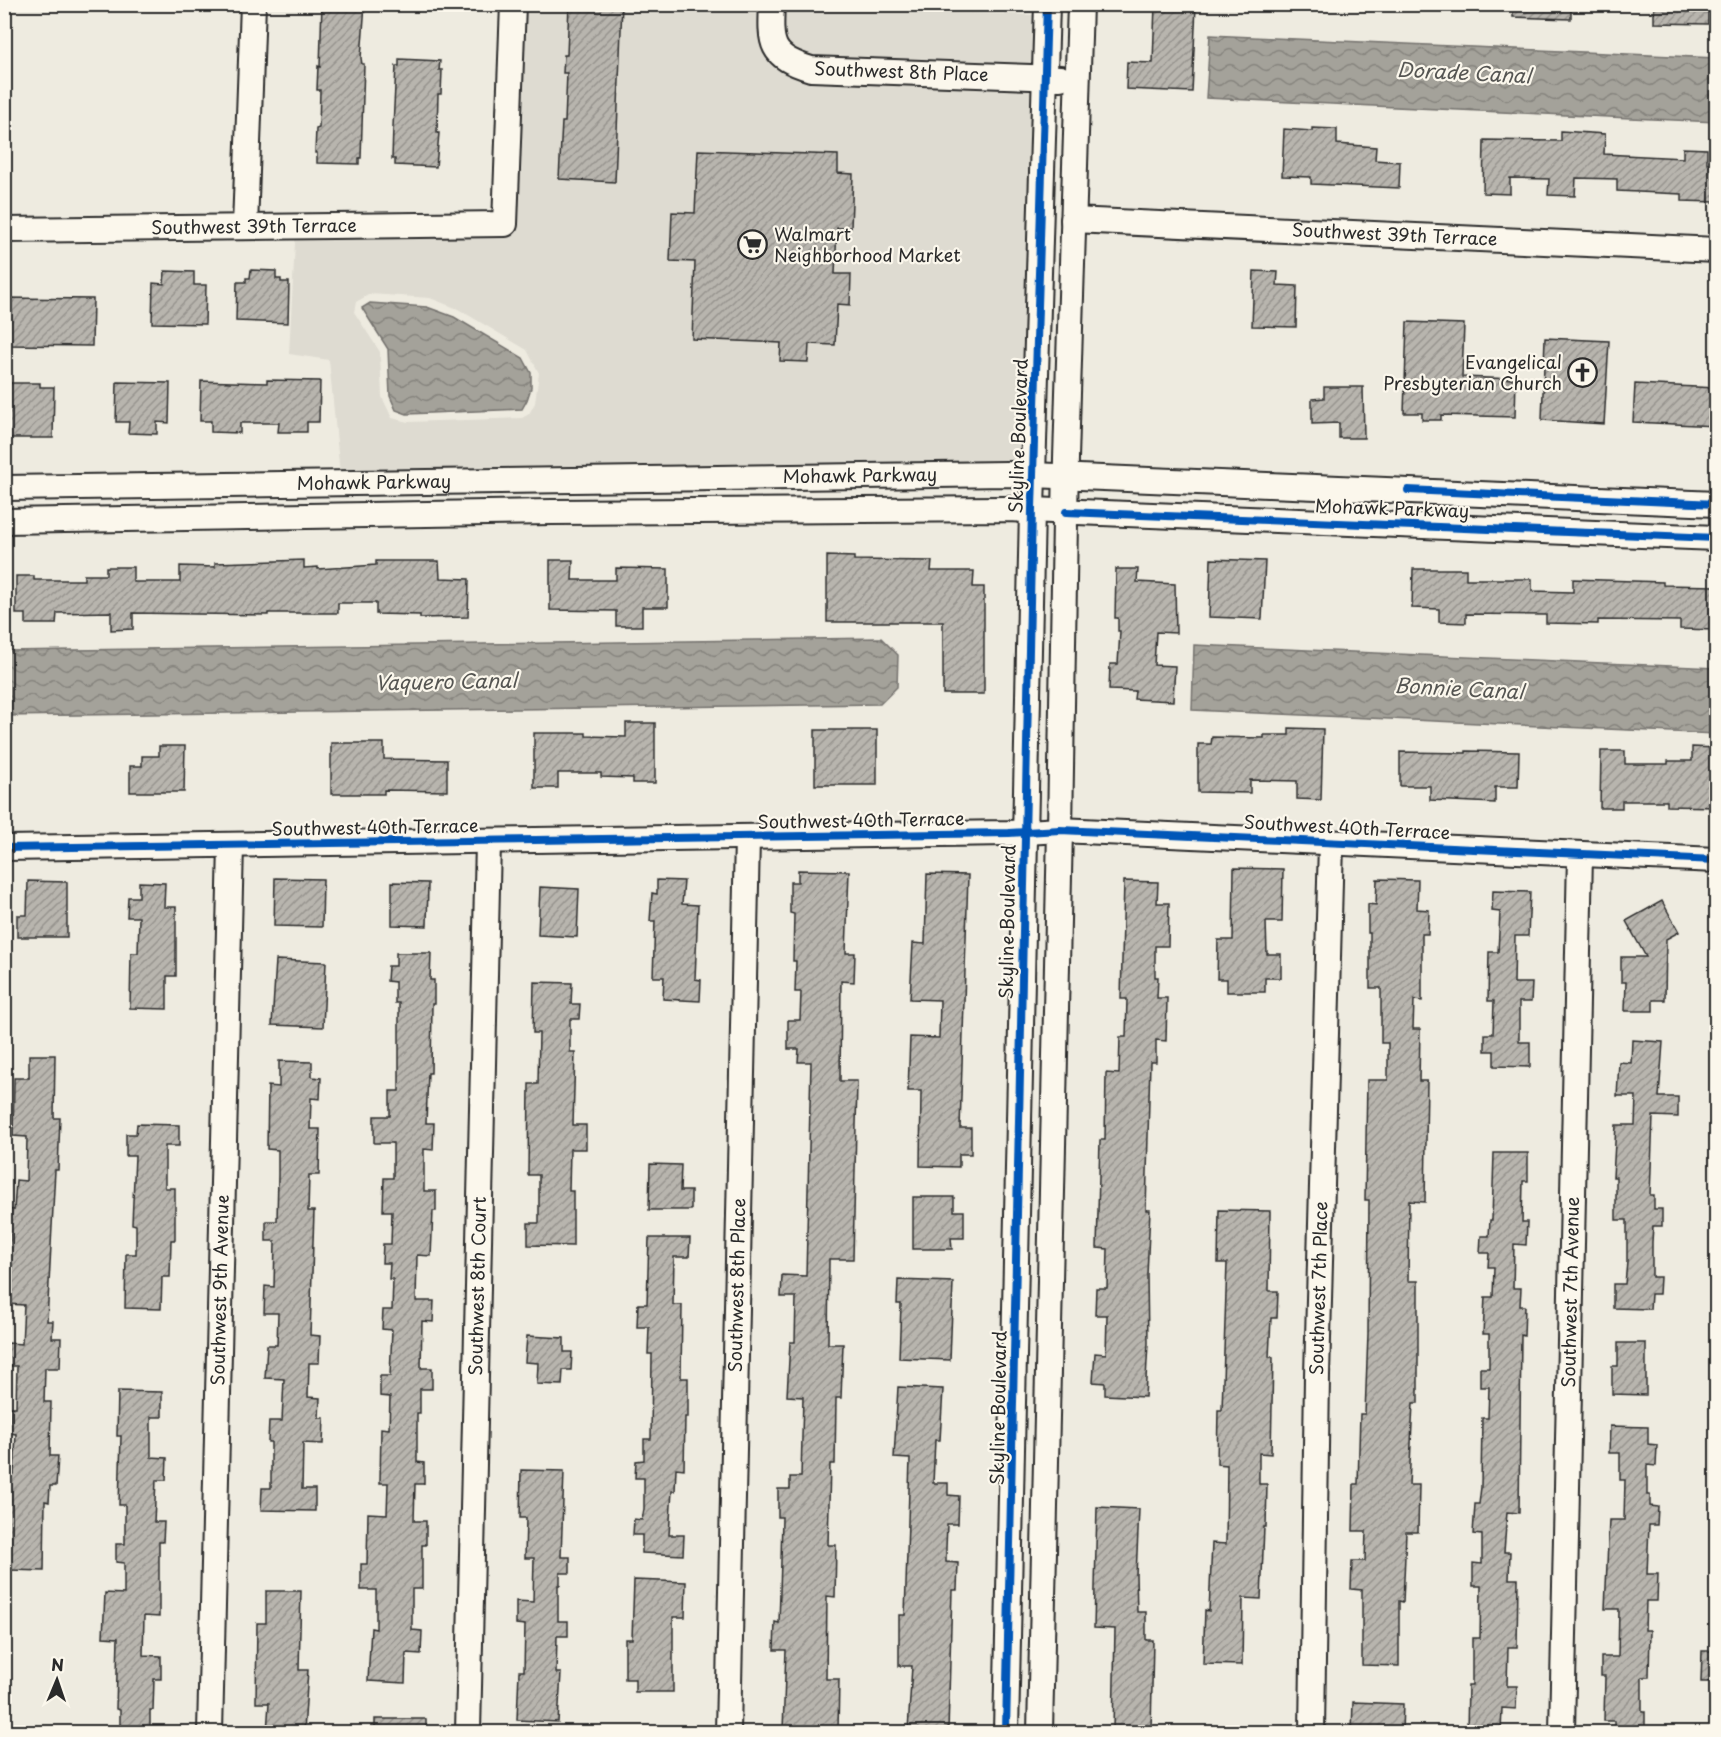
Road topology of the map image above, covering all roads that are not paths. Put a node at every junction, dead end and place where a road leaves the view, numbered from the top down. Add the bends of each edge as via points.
1 (253, 4) edge
2 (513, 4) edge
3 (772, 4) edge
4 (1047, 4) edge
5 (1080, 4) edge
6 (1045, 78) junction
7 (1078, 78) junction
8 (1073, 220) junction
9 (245, 227) junction
10 (4, 230) edge
11 (1716, 250) edge
12 (1033, 474) junction
13 (1066, 476) junction
14 (4, 488) edge
15 (1716, 504) edge
16 (1032, 509) junction
17 (1066, 512) junction
18 (4, 521) edge
19 (1716, 538) edge
20 (1060, 830) junction
21 (1024, 831) junction
22 (747, 838) junction
23 (488, 842) junction
24 (1331, 843) junction
25 (231, 845) junction
26 (4, 848) edge
27 (1580, 854) junction
28 (1716, 860) edge
29 (210, 1732) edge
30 (468, 1732) edge
31 (728, 1732) edge
32 (1006, 1732) edge
33 (1040, 1732) edge
34 (1312, 1732) edge
35 (1562, 1732) edge

1 - 9 street
2 - 9 street, Southwest 39th Terrace via 505,224
3 - 6 street, Southwest 8th Place via 771,31 776,51 791,63 811,69
4 - 6 street, Skyline Boulevard
5 - 7 street
6 - 7 street, Southwest 8th Place
6 - 12 street, Skyline Boulevard
7 - 8 street
8 - 11 street, Southwest 39th Terrace
8 - 13 street
9 - 10 street, Southwest 39th Terrace
12 - 13 street, Mohawk Parkway
12 - 14 street, Mohawk Parkway
12 - 16 street, Skyline Boulevard
13 - 15 street, Mohawk Parkway
13 - 17 street
16 - 17 street, Mohawk Parkway
16 - 18 street, Mohawk Parkway
16 - 21 street, Skyline Boulevard
17 - 19 street, Mohawk Parkway
17 - 20 street
20 - 21 street, Southwest 40th Terrace
20 - 24 street, Southwest 40th Terrace
20 - 33 street
21 - 22 street, Southwest 40th Terrace
21 - 32 street, Skyline Boulevard
22 - 23 street, Southwest 40th Terrace
22 - 31 street, Southwest 8th Place
23 - 25 street, Southwest 40th Terrace
23 - 30 street, Southwest 8th Court
24 - 27 street, Southwest 40th Terrace
24 - 34 street, Southwest 7th Place
25 - 26 street, Southwest 40th Terrace
25 - 29 street, Southwest 9th Avenue
27 - 28 street, Southwest 40th Terrace
27 - 35 street, Southwest 7th Avenue

